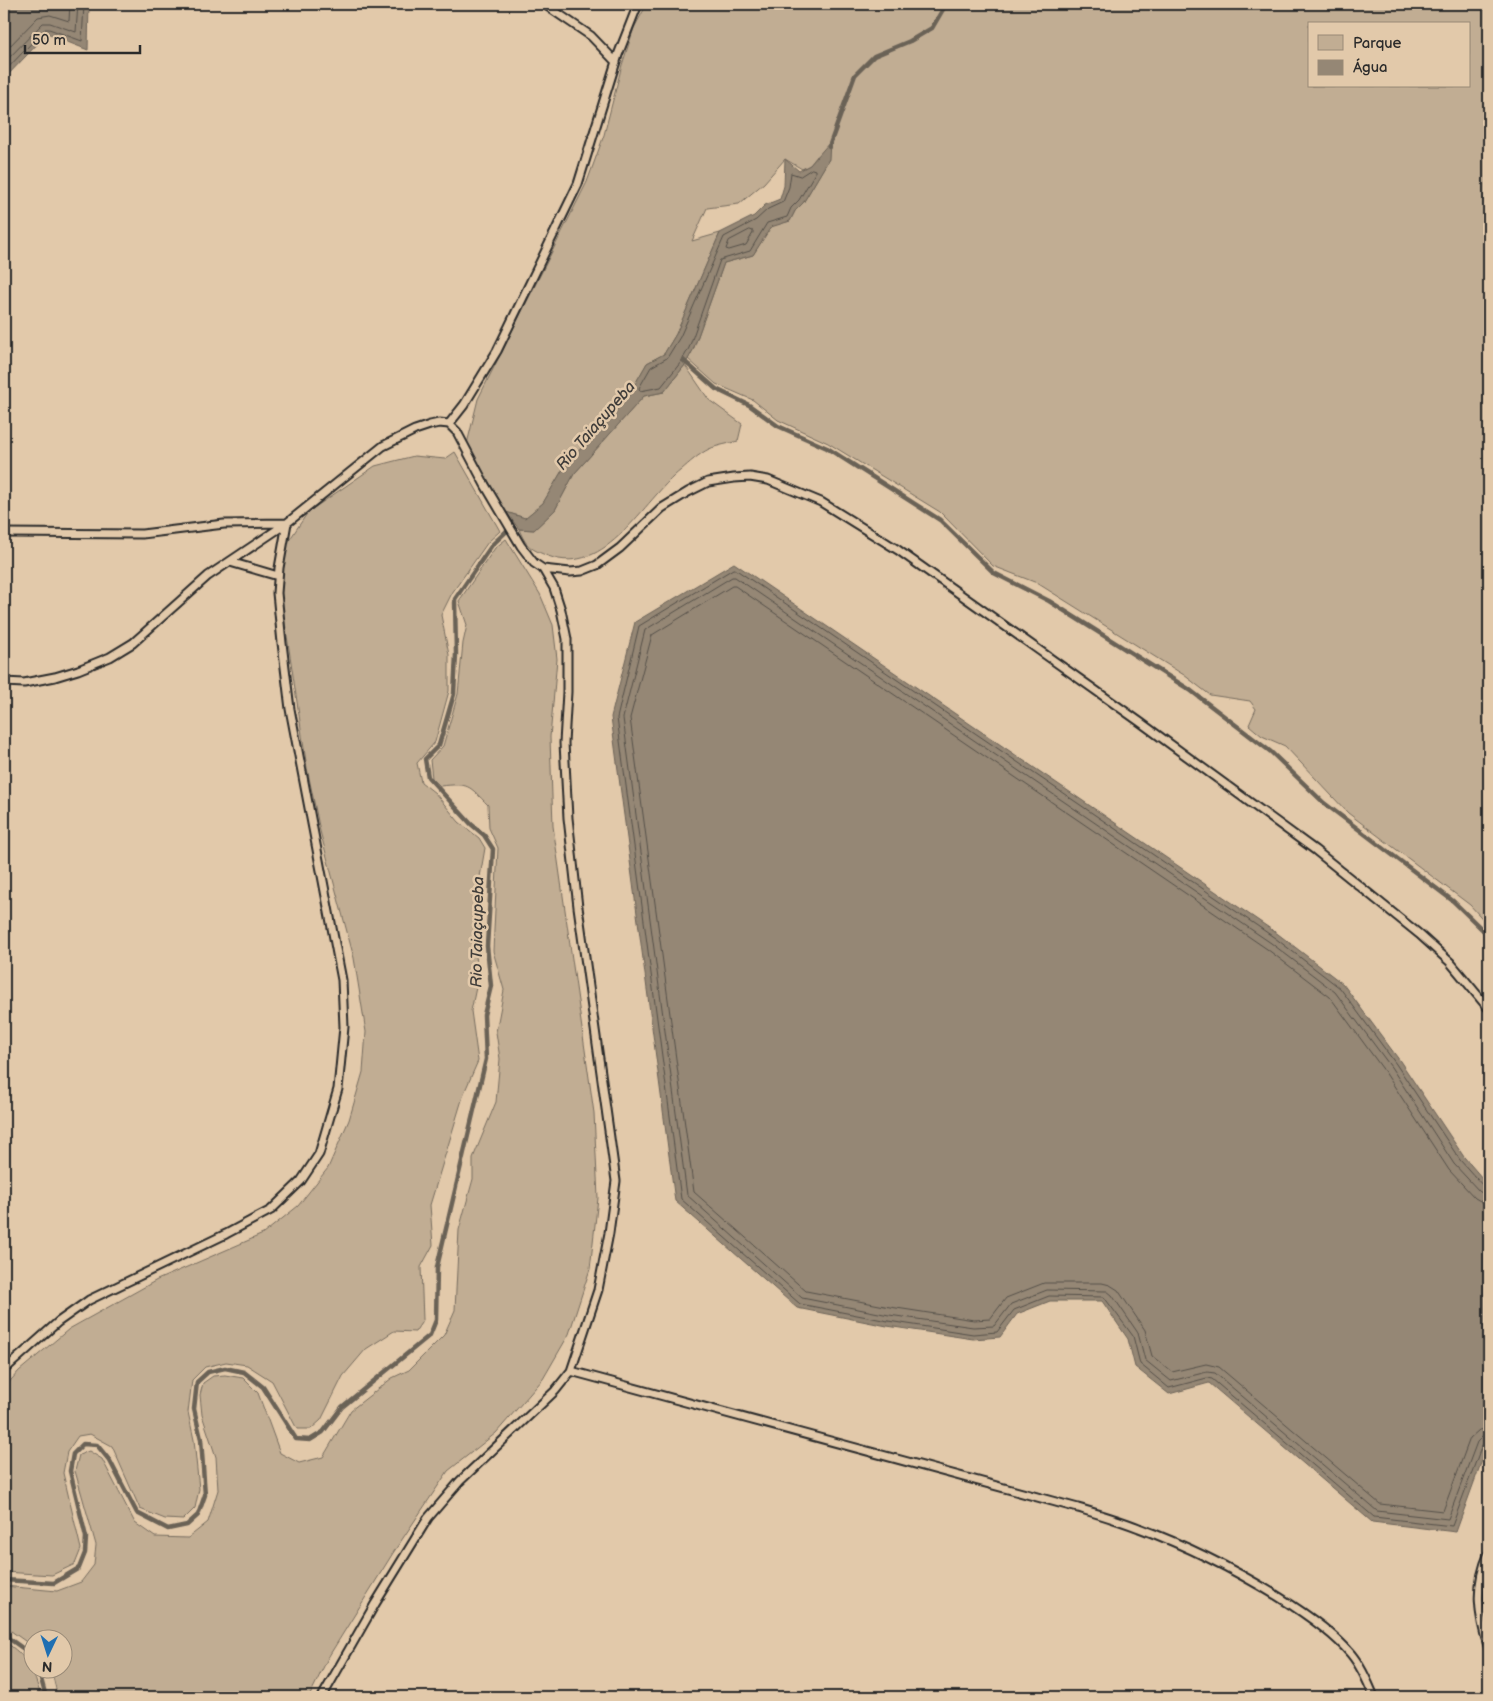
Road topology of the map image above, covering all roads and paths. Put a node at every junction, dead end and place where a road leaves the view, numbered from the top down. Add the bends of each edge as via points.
1 (544, 4) edge
2 (638, 4) edge
3 (616, 62) junction
4 (449, 424) junction
5 (287, 523) junction
6 (4, 533) edge
7 (230, 562) junction
8 (542, 570) junction
9 (278, 576) junction
10 (4, 682) edge
11 (1489, 1009) edge
12 (4, 1370) edge
13 (571, 1371) junction
14 (1489, 1553) edge
15 (1489, 1649) edge
16 (322, 1697) edge
17 (1374, 1697) edge

1 - 3 lane via 591,36
2 - 3 lane
3 - 4 lane via 578,184 497,351
4 - 5 lane via 439,423 415,430 383,446
4 - 8 lane via 457,432 521,546
5 - 6 lane via 224,524 142,534
5 - 7 lane
5 - 9 lane
7 - 9 lane
7 - 10 lane via 208,576 132,643 110,657 55,677 24,683
8 - 11 lane via 582,571 598,565 662,508 708,482 750,477 768,480 821,502 898,550 1315,850 1425,939 1450,962
8 - 13 lane via 554,588 566,639 564,743 568,818 616,1181 598,1290
9 - 12 lane via 277,594 290,709 342,980 344,1027 338,1089 319,1154 301,1181 271,1210 89,1300 58,1322
13 - 16 lane via 555,1391 460,1481 428,1518
13 - 17 lane via 1138,1527 1239,1572 1297,1608 1351,1654
14 - 15 lane via 1479,1581 1479,1602

